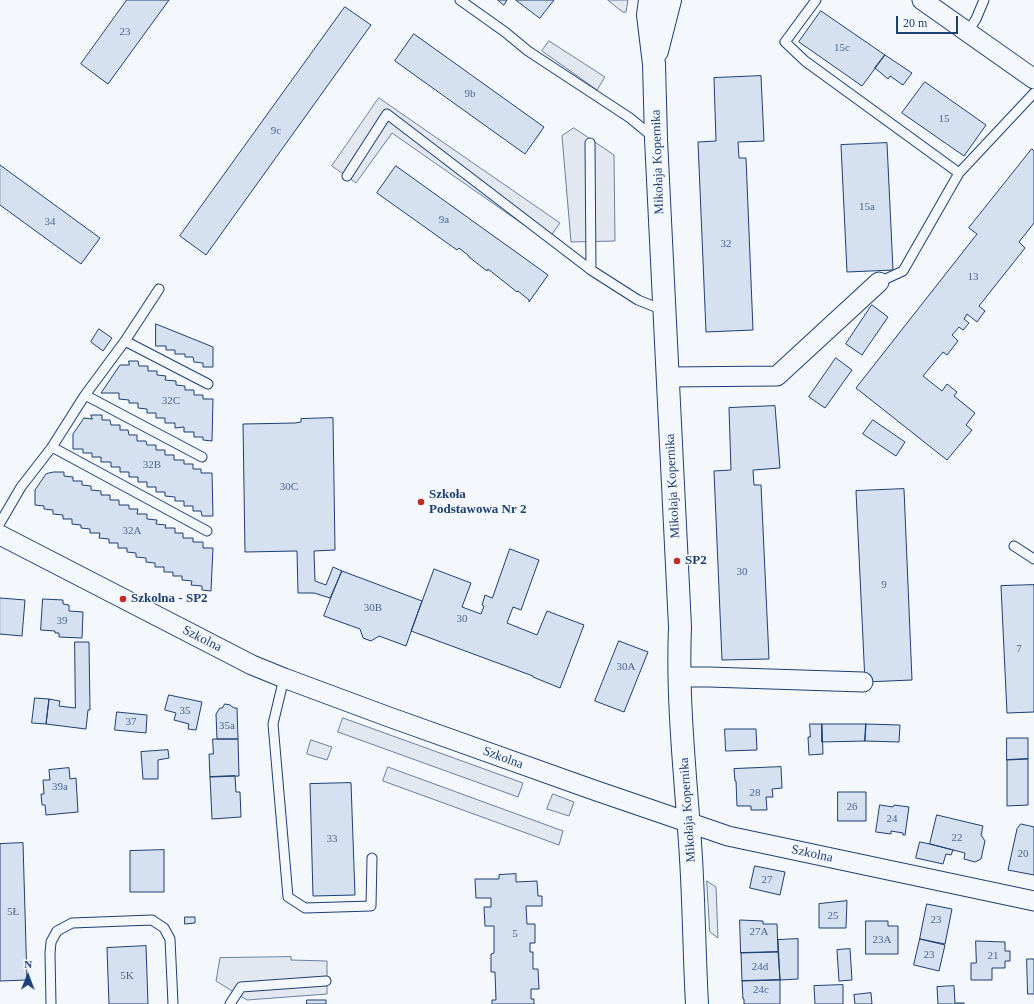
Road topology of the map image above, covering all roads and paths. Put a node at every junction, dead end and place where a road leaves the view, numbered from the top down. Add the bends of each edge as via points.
1 (460, 0) edge
2 (650, 0) edge
3 (670, 0) edge
4 (816, 0) edge
5 (922, 0) edge
6 (984, 0) edge
7 (967, 33) junction
8 (654, 64) junction
9 (1034, 80) edge
10 (1034, 94) edge
11 (656, 139) junction
12 (590, 143) dead end
13 (959, 172) junction
14 (347, 176) dead end
15 (591, 270) junction
16 (879, 282) joint
17 (159, 289) dead end
18 (665, 311) junction
19 (126, 341) junction
20 (668, 377) junction
21 (208, 384) dead end
22 (85, 395) junction
23 (52, 447) junction
24 (202, 457) dead end
25 (0, 523) edge
26 (207, 531) dead end
27 (0, 535) edge
28 (1014, 546) dead end
29 (1034, 559) edge
30 (680, 677) junction
31 (284, 678) junction
32 (863, 682) dead end
33 (688, 822) junction
34 (372, 858) dead end
35 (1034, 902) edge
36 (326, 981) dead end
37 (51, 1004) edge
38 (172, 1004) edge
39 (230, 1004) edge
40 (697, 1004) edge

1 - 11 lane via 528,51 630,118
2 - 8 street, Mikołaja Kopernika via 648,15
3 - 8 street, Mikołaja Kopernika
4 - 13 lane via 786,42 805,61
5 - 7 street
6 - 7 lane
7 - 9 street
8 - 11 street, Mikołaja Kopernika
10 - 13 lane
11 - 18 street, Mikołaja Kopernika
12 - 15 lane
13 - 16 lane via 903,271
14 - 15 lane via 387,114
15 - 18 lane via 638,300
16 - 20 street via 777,376
17 - 19 lane
18 - 20 street, Mikołaja Kopernika
19 - 21 lane
19 - 22 lane
20 - 30 street, Mikołaja Kopernika
22 - 23 lane
22 - 24 lane
23 - 25 lane via 21,487
23 - 26 lane
27 - 31 street, Szkolna via 252,665
28 - 29 lane
30 - 32 street
30 - 33 street, Mikołaja Kopernika
31 - 33 street, Szkolna
31 - 34 lane via 273,724 288,897 305,908 371,906
33 - 35 street, Szkolna via 728,836
33 - 40 street, Mikołaja Kopernika
36 - 39 lane via 240,987
37 - 38 lane via 50,953 51,942 57,930 72,922 152,920 164,928 170,939

